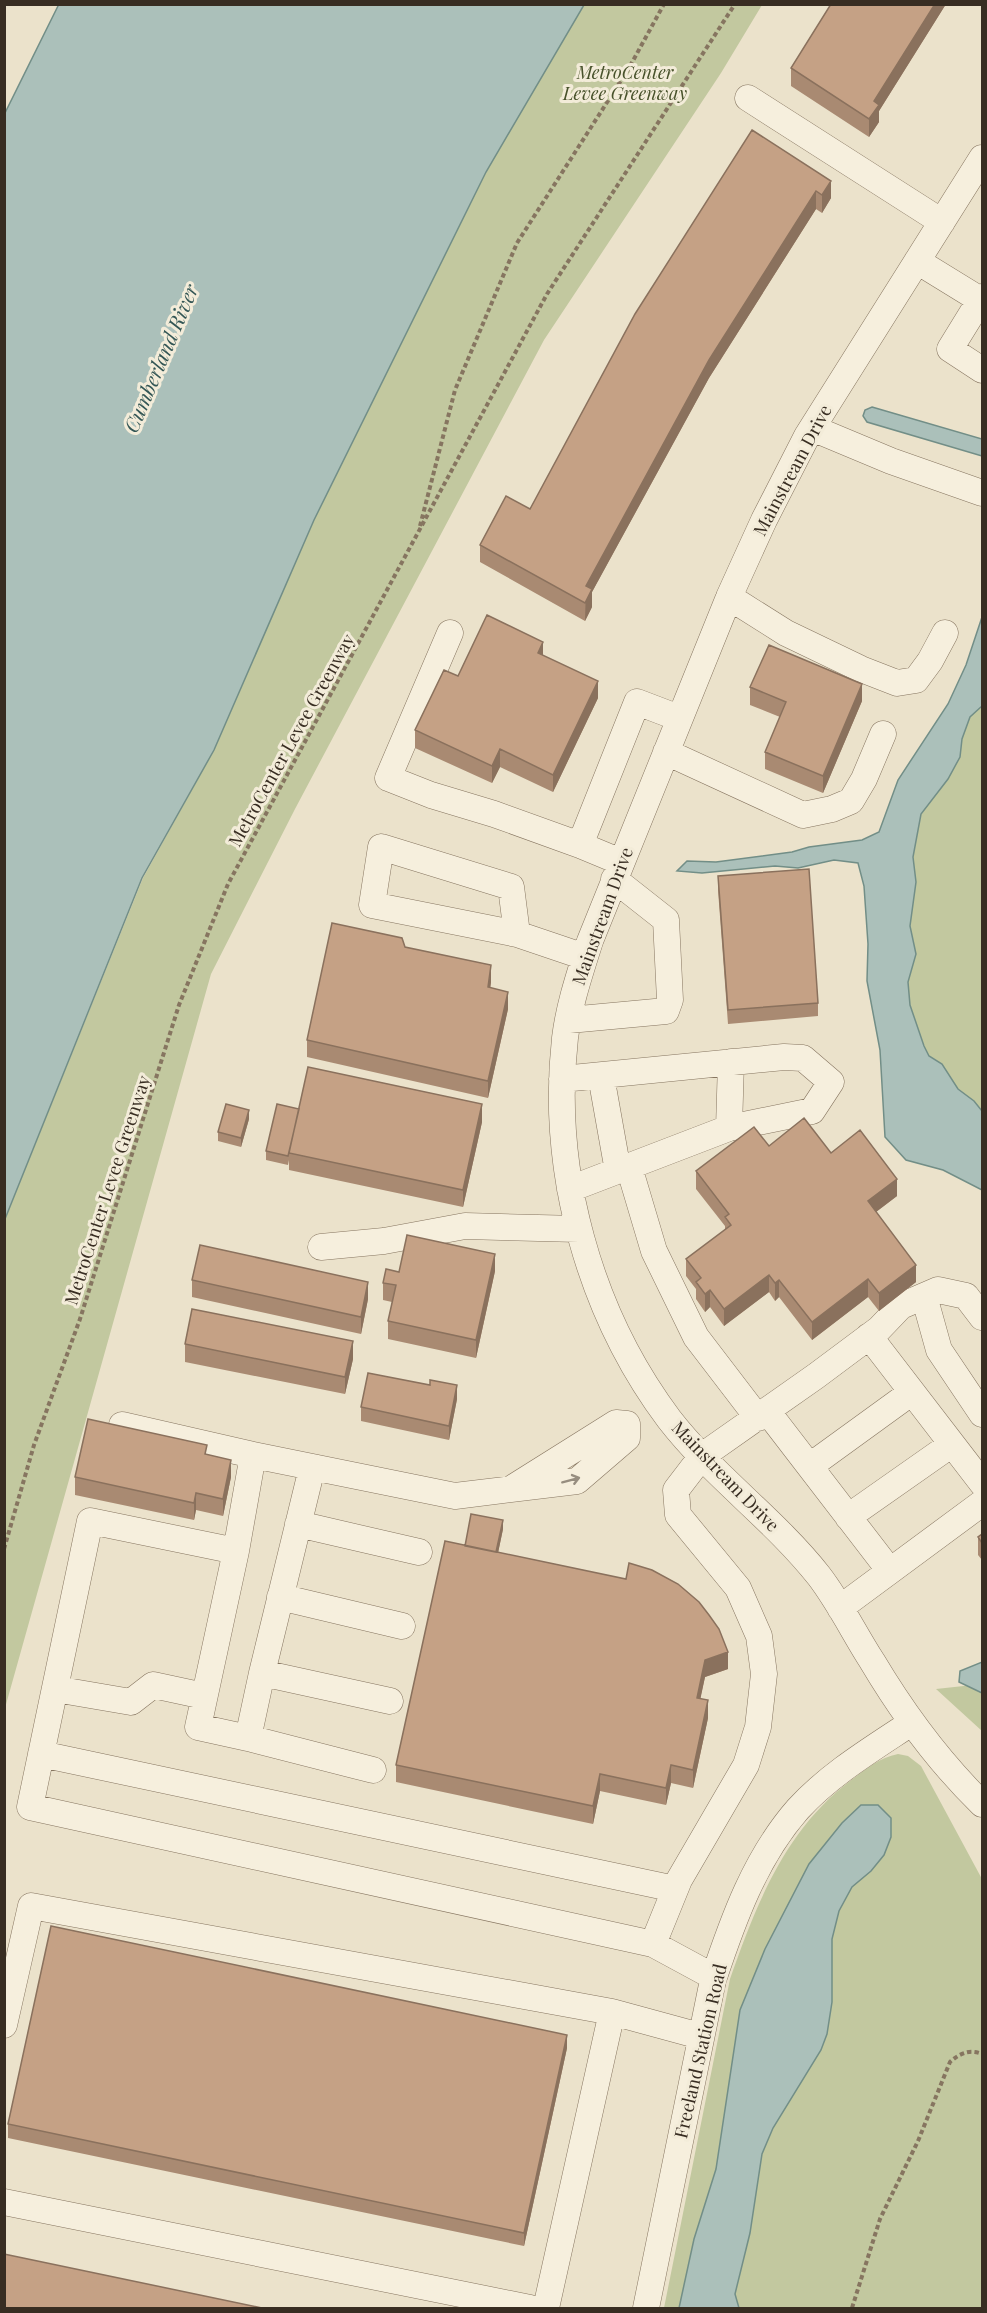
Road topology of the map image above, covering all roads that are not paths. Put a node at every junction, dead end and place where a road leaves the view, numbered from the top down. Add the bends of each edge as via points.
1 (748, 98) dead end
2 (982, 158) edge
3 (942, 222) junction
4 (917, 261) junction
5 (982, 300) edge
6 (982, 370) edge
7 (812, 428) junction
8 (982, 493) edge
9 (729, 597) junction
10 (450, 633) dead end
11 (945, 633) dead end
12 (680, 718) junction
13 (883, 734) dead end
14 (666, 752) junction
15 (580, 845) junction
16 (617, 870) junction
17 (517, 934) junction
18 (585, 957) junction
19 (569, 1020) junction
20 (731, 1062) junction
21 (601, 1076) junction
22 (562, 1079) junction
23 (729, 1128) junction
24 (623, 1169) junction
25 (570, 1189) junction
26 (579, 1229) junction
27 (321, 1247) dead end
28 (924, 1296) junction
29 (982, 1317) edge
30 (869, 1336) junction
31 (912, 1392) junction
32 (658, 1402) junction
33 (762, 1414) junction
34 (982, 1414) edge
35 (122, 1425) edge
36 (952, 1444) junction
37 (253, 1455) junction
38 (702, 1456) junction
39 (810, 1466) junction
40 (312, 1468) junction
41 (982, 1483) edge
42 (982, 1503) edge
43 (848, 1517) junction
44 (298, 1524) junction
45 (236, 1551) junction
46 (419, 1552) dead end
47 (890, 1571) junction
48 (280, 1597) junction
49 (840, 1608) junction
50 (402, 1626) dead end
51 (262, 1673) junction
52 (55, 1689) junction
53 (204, 1696) junction
54 (390, 1701) dead end
55 (911, 1723) junction
56 (248, 1738) junction
57 (41, 1754) junction
58 (373, 1770) dead end
59 (982, 1804) edge
60 (675, 1889) junction
61 (653, 1944) junction
62 (714, 1977) junction
63 (612, 2012) junction
64 (4, 2025) edge
65 (700, 2037) junction
66 (4, 2202) edge
67 (530, 2308) edge
68 (646, 2308) edge

1 - 3 street
2 - 3 street, Mainstream Drive
3 - 4 street, Mainstream Drive
4 - 5 street
4 - 7 street, Mainstream Drive
5 - 6 street via 950,349
7 - 8 street
7 - 9 street, Mainstream Drive
9 - 11 street via 786,633 897,683 915,680
9 - 12 street, Mainstream Drive
10 - 15 street via 388,778
12 - 14 street, Mainstream Drive
12 - 15 street via 637,702
13 - 14 street via 851,801 803,815
14 - 16 street, Mainstream Drive
15 - 16 street
16 - 18 street, Mainstream Drive
16 - 19 street via 666,920 670,1000 666,1011
17 - 17 street via 511,887 381,847 372,905
17 - 18 street
18 - 19 street, Mainstream Drive
19 - 22 street, Mainstream Drive
20 - 21 street
20 - 23 street
20 - 23 street via 803,1058 831,1082 812,1111
21 - 22 street
21 - 24 street
22 - 25 street, Mainstream Drive via 562,1122
23 - 24 street
24 - 25 street
24 - 33 street via 654,1251 696,1337
25 - 26 street, Mainstream Drive
26 - 27 street via 465,1226 384,1241
26 - 32 street, Mainstream Drive via 603,1302
28 - 29 street via 938,1290 966,1296
28 - 30 street via 901,1306
28 - 34 street via 939,1350
30 - 31 street
30 - 33 street
31 - 36 street
31 - 39 street
32 - 38 street, Mainstream Drive
32 - 40 street via 627,1424 627,1438 577,1481 455,1496
33 - 38 street
33 - 39 street
35 - 37 street
36 - 41 street
36 - 43 street
37 - 40 street
37 - 45 street
38 - 49 street, Mainstream Drive via 797,1549
38 - 60 street via 676,1490 678,1515 738,1588 759,1636 764,1674 758,1727 746,1766
39 - 43 street
40 - 44 street
42 - 47 street
43 - 47 street
44 - 46 street
44 - 48 street
45 - 52 street via 90,1521
45 - 53 street
47 - 49 street
48 - 50 street
48 - 51 street
49 - 55 street, Mainstream Drive
51 - 54 street
51 - 56 street
52 - 53 street via 131,1702 153,1685
52 - 57 street
53 - 56 street via 198,1727
55 - 59 street, Mainstream Drive
55 - 62 street, Freeland Station Road via 853,1761 798,1809 747,1888
56 - 58 street
57 - 60 street
57 - 61 street via 30,1806
60 - 61 street
61 - 62 street
62 - 65 street, Freeland Station Road
63 - 64 street via 31,1906
63 - 65 street
63 - 67 street
65 - 68 street, Freeland Station Road
66 - 67 street

